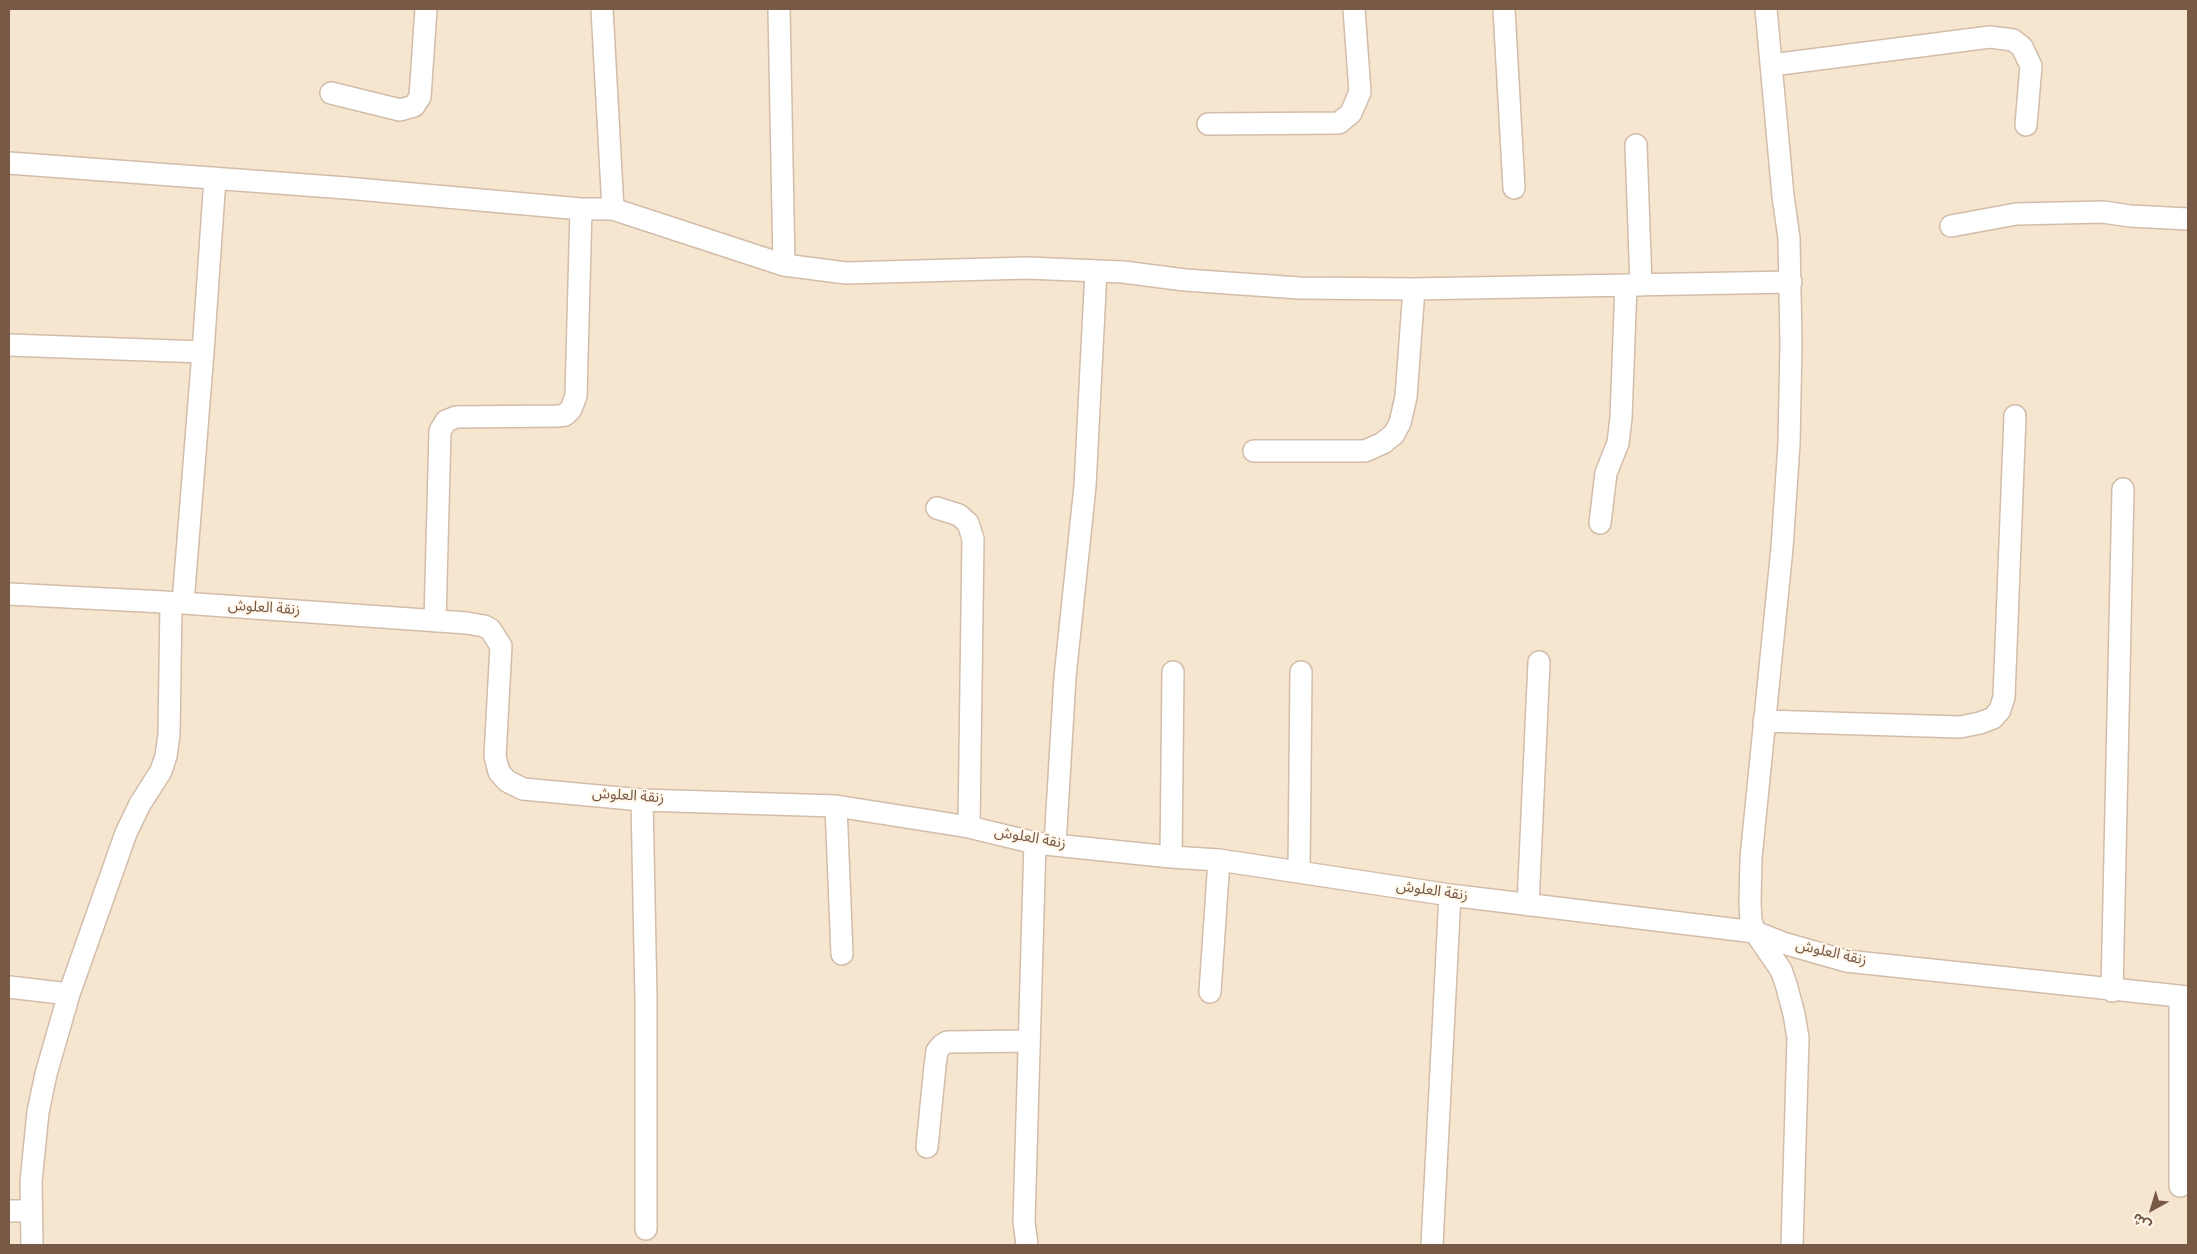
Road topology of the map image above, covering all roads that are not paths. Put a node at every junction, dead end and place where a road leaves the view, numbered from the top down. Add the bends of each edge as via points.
1 (426, 9) edge
2 (602, 9) edge
3 (779, 9) edge
4 (1354, 9) edge
5 (1504, 9) edge
6 (1766, 9) edge
7 (1772, 65) junction
8 (330, 93) dead end
9 (1208, 124) dead end
10 (2026, 125) dead end
11 (1636, 145) dead end
12 (9, 163) edge
13 (214, 178) junction
14 (1514, 188) dead end
15 (581, 209) junction
16 (613, 209) junction
17 (2188, 219) edge
18 (1950, 226) dead end
19 (784, 264) junction
20 (1096, 271) junction
21 (1791, 282) junction
22 (1634, 285) junction
23 (1414, 289) junction
24 (9, 345) edge
25 (203, 352) junction
26 (2015, 416) dead end
27 (1254, 451) dead end
28 (2123, 490) dead end
29 (937, 508) dead end
30 (1600, 523) dead end
31 (9, 594) edge
32 (177, 603) junction
33 (435, 621) junction
34 (1538, 662) dead end
35 (1173, 672) dead end
36 (1301, 672) dead end
37 (1764, 720) junction
38 (642, 800) junction
39 (836, 806) junction
40 (969, 828) junction
41 (1045, 844) junction
42 (1171, 857) junction
43 (1219, 860) junction
44 (1299, 872) junction
45 (1450, 895) junction
46 (1528, 905) junction
47 (1755, 932) junction
48 (842, 954) dead end
49 (9, 987) edge
50 (2112, 991) junction
51 (1210, 992) dead end
52 (69, 994) junction
53 (2184, 997) edge
54 (1030, 1041) junction
55 (927, 1147) dead end
56 (2180, 1186) dead end
57 (9, 1211) edge
58 (31, 1211) junction
59 (646, 1229) dead end
60 (32, 1245) edge
61 (1027, 1245) edge
62 (1432, 1245) edge
63 (1792, 1245) edge

1 - 8 street via 420,97 414,106 400,110
2 - 16 street
3 - 19 street
4 - 9 street via 1360,92 1351,113 1345,118 1339,122
5 - 14 street
6 - 7 street
7 - 10 street via 1990,37 2013,40 2022,46 2031,66
7 - 21 street
11 - 22 street
12 - 13 street
13 - 15 street
13 - 25 street
15 - 16 street
15 - 33 street via 576,396 571,409 558,416 456,417 446,421 440,431
16 - 19 street
17 - 18 street via 2103,212 2016,214
19 - 20 street via 846,273 1027,268
20 - 23 street via 1299,288
20 - 41 street via 1086,486
21 - 22 street
21 - 37 street via 1789,444
22 - 23 street
22 - 30 street via 1618,443 1606,473
23 - 27 street via 1406,397 1394,434 1365,451
24 - 25 street
25 - 32 street
26 - 37 street via 2004,697 2000,710 1986,721 1960,727
28 - 50 street
29 - 40 street via 959,515 968,523 973,539
31 - 32 street, زنقة العلوش
32 - 33 street, زنقة العلوش
32 - 52 street via 166,756 126,833
33 - 38 street, زنقة العلوش via 484,626 501,646 495,756 499,772 507,781 523,789
34 - 46 street
35 - 42 street
36 - 44 street
37 - 47 street via 1751,858 1751,912
38 - 39 street, زنقة العلوش
38 - 59 street
39 - 40 street, زنقة العلوش
39 - 48 street
40 - 41 street, زنقة العلوش
41 - 42 street, زنقة العلوش
41 - 54 street
42 - 43 street, زنقة العلوش
43 - 44 street, زنقة العلوش
43 - 51 street
44 - 45 street, زنقة العلوش
45 - 46 street, زنقة العلوش
45 - 62 street
46 - 47 street, زنقة العلوش
47 - 50 street, زنقة العلوش via 1846,961
47 - 63 street via 1781,970 1798,1038
49 - 52 street
50 - 53 street, زنقة العلوش
52 - 58 street via 38,1112 31,1175
53 - 56 street
54 - 55 street via 946,1042 942,1045 937,1051 934,1066
54 - 61 street via 1024,1222
57 - 58 street
58 - 60 street

